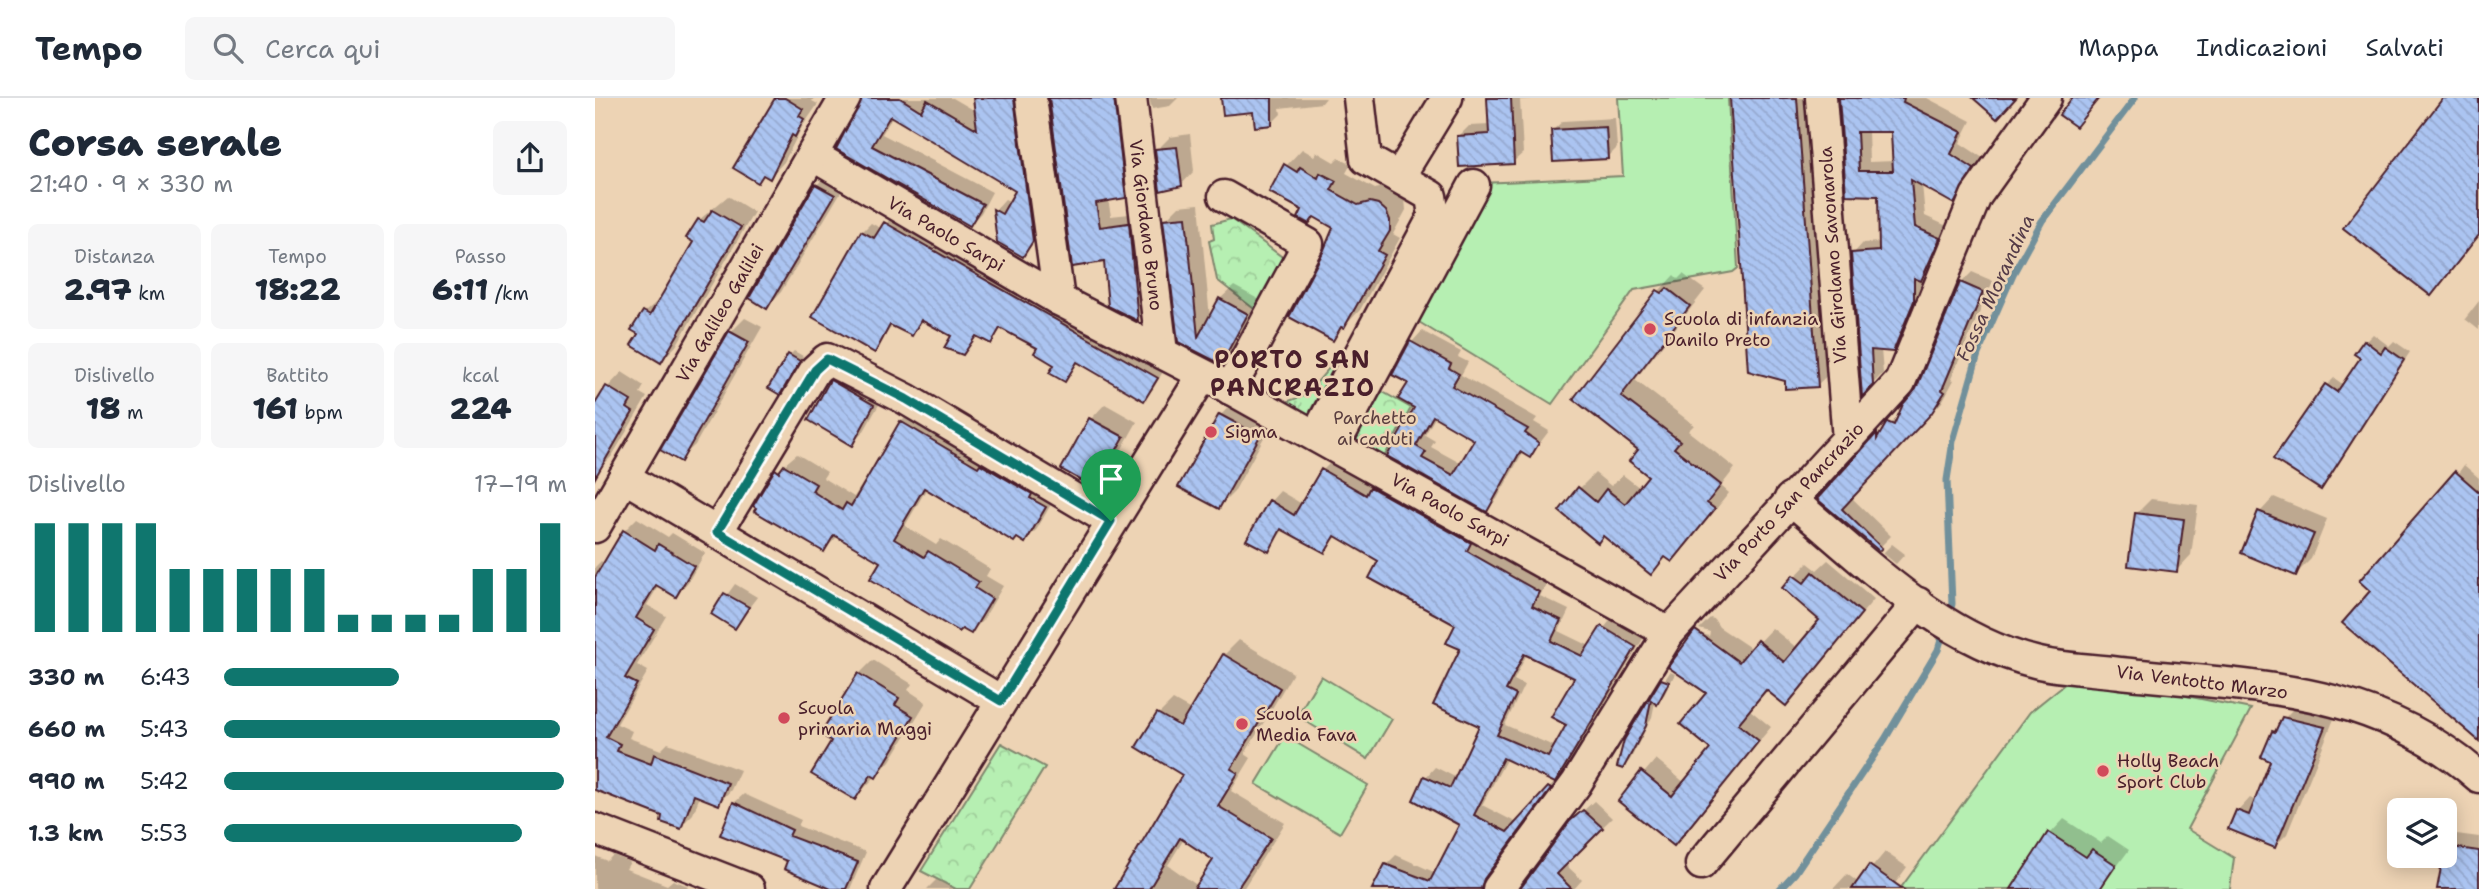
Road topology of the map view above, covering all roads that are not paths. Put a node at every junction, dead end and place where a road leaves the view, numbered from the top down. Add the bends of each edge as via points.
1 (845, 98) edge
2 (1031, 98) edge
3 (1131, 98) edge
4 (1359, 98) edge
5 (1447, 98) edge
6 (1821, 98) edge
7 (2046, 98) edge
8 (811, 155) junction
9 (1399, 177) junction
10 (1474, 185) dead end
11 (1224, 196) dead end
12 (1059, 300) junction
13 (1162, 352) junction
14 (1203, 375) junction
15 (1230, 389) junction
16 (1852, 424) junction
17 (1325, 441) junction
18 (624, 477) junction
19 (1790, 499) junction
20 (1111, 521) junction
21 (595, 527) edge
22 (717, 532) junction
23 (1918, 603) junction
24 (1668, 633) junction
25 (1001, 701) junction
26 (2479, 778) edge
27 (595, 829) edge
28 (1701, 863) dead end
29 (749, 889) edge
30 (886, 889) edge
31 (1498, 889) edge

1 - 8 street, Via Galileo Galilei
2 - 12 street
3 - 13 street, Via Giordano Bruno
4 - 9 street via 1366,159
5 - 9 street
6 - 16 street, Via Girolamo Savonarola
7 - 16 street, Via Porto San Pancrazio via 1976,196 1900,382
8 - 12 street, Via Paolo Sarpi
8 - 18 street, Via Galileo Galilei
9 - 17 street via 1431,196 1434,216
10 - 17 street
11 - 15 street via 1308,243
12 - 13 street, Via Paolo Sarpi
13 - 14 street, Via Paolo Sarpi
14 - 15 street, Via Paolo Sarpi
14 - 20 street
15 - 17 street, Via Paolo Sarpi
16 - 19 street, Via Porto San Pancrazio
17 - 24 street, Via Paolo Sarpi
18 - 21 street, Via Galileo Galilei
18 - 22 street
19 - 23 street, Via Ventotto Marzo
19 - 24 street, Via Porto San Pancrazio
20 - 22 street via 906,399 827,359 815,370
20 - 25 street
22 - 25 street
23 - 26 street, Via Ventotto Marzo via 1960,634 2035,663 2328,698 2394,720 2452,754
23 - 28 street
24 - 31 street, Via Porto San Pancrazio via 1576,784
25 - 30 street
27 - 29 street

